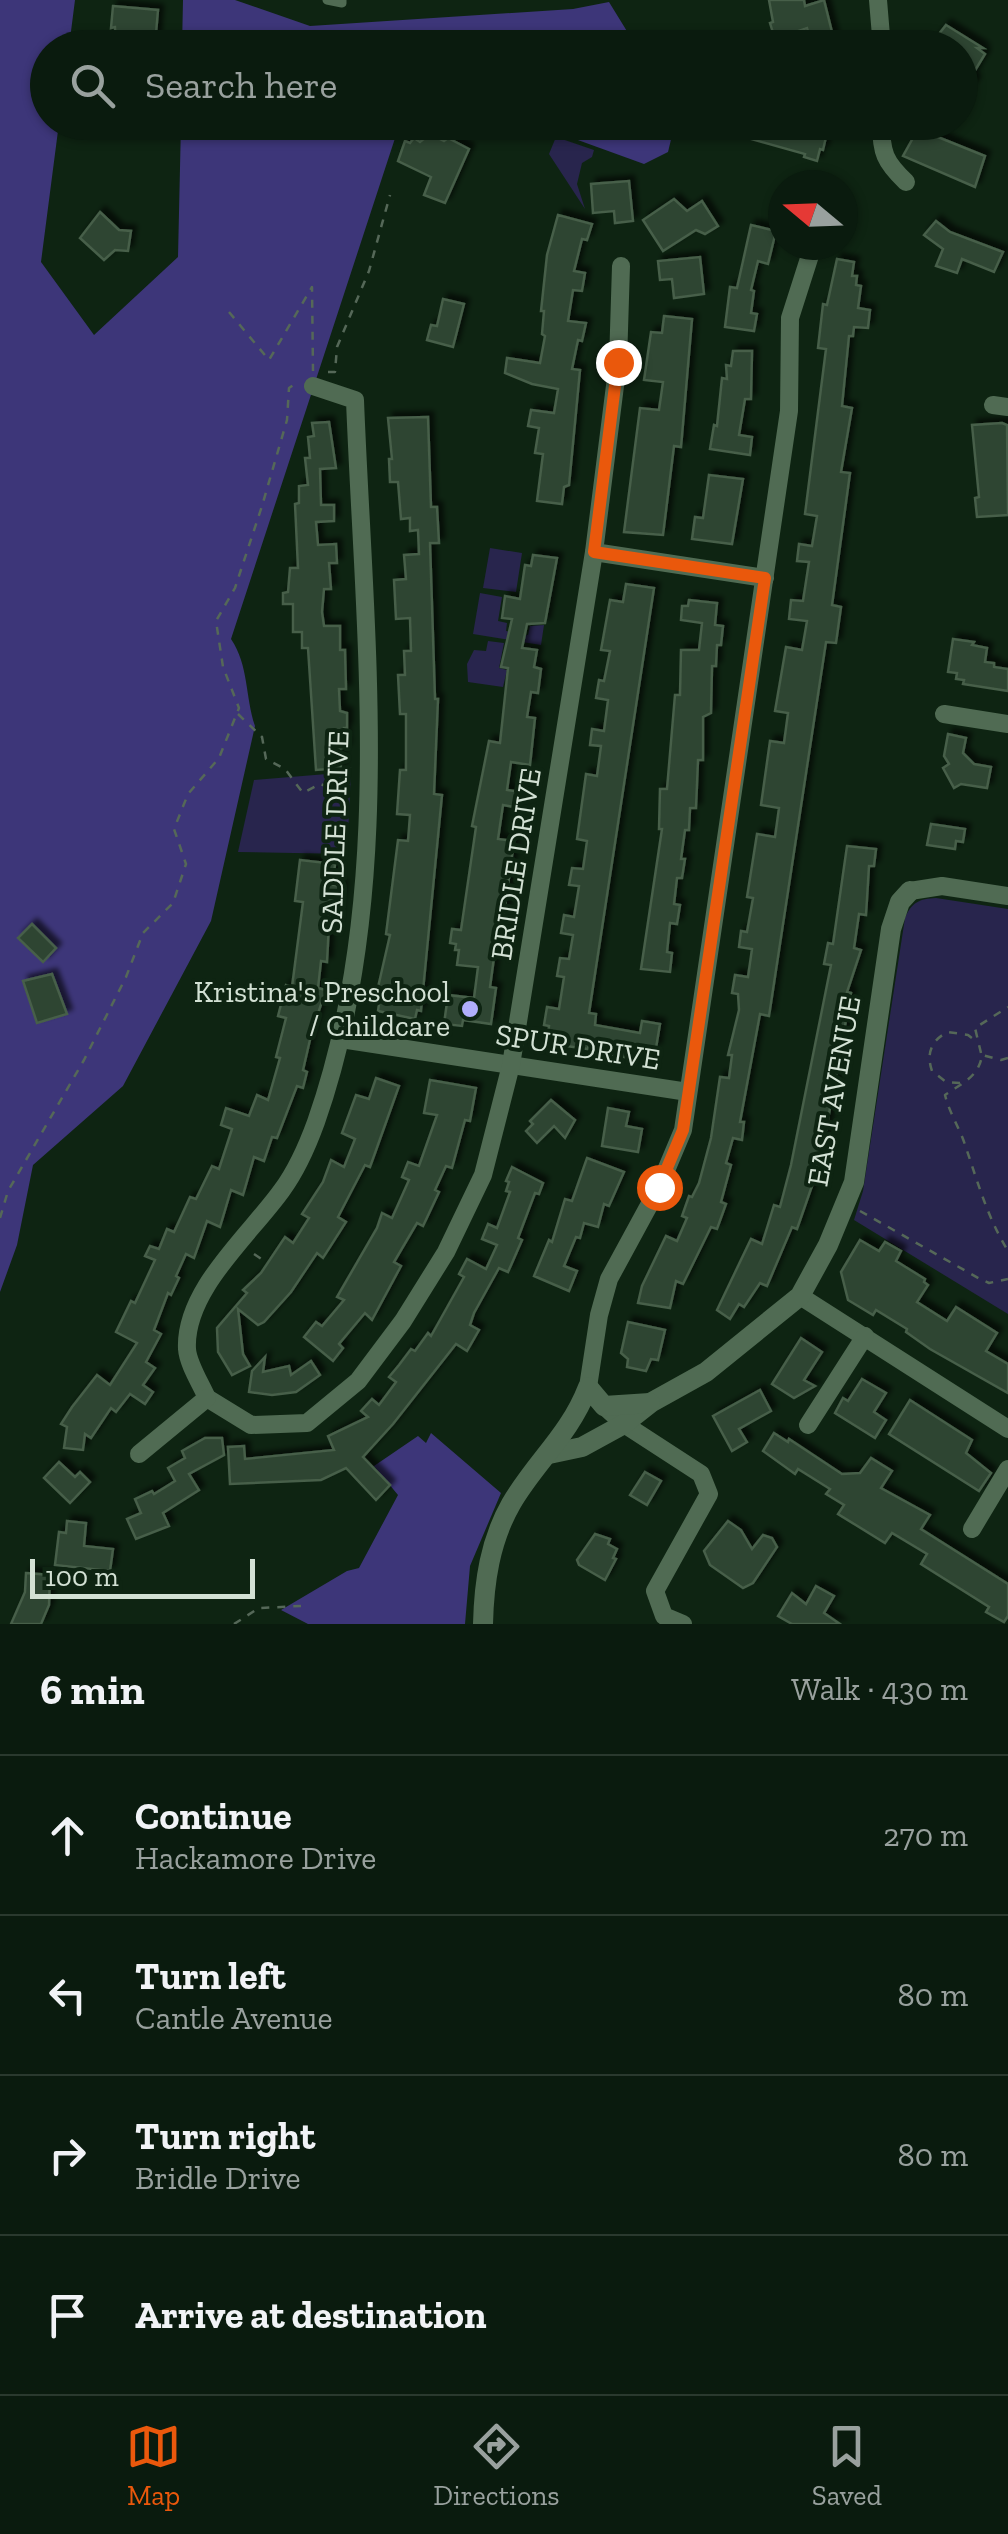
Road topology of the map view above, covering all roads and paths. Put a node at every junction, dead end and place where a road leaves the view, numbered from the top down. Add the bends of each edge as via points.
1 (327, 0) edge
2 (342, 0) edge
3 (878, 0) edge
4 (880, 30) edge
5 (881, 140) edge
6 (906, 182) dead end
7 (390, 195) dead end
8 (809, 260) edge
9 (621, 266) dead end
10 (229, 312) dead end
11 (315, 380) junction
12 (594, 552) junction
13 (765, 578) junction
14 (237, 713) junction
15 (944, 714) dead end
16 (1008, 724) edge
17 (358, 764) dead end
18 (910, 891) joint
19 (1008, 896) edge
20 (1008, 1007) edge
21 (400, 1018) dead end
22 (396, 1031) dead end
23 (341, 1039) junction
24 (977, 1042) junction
25 (982, 1055) junction
26 (1008, 1058) edge
27 (511, 1065) junction
28 (962, 1083) junction
29 (688, 1092) junction
30 (846, 1203) junction
31 (0, 1218) edge
32 (1008, 1252) edge
33 (253, 1253) dead end
34 (266, 1262) dead end
35 (1008, 1280) edge
36 (800, 1296) junction
37 (865, 1336) junction
38 (588, 1387) junction
39 (207, 1398) junction
40 (652, 1402) junction
41 (604, 1406) junction
42 (624, 1424) junction
43 (808, 1425) dead end
44 (1008, 1429) edge
45 (139, 1454) dead end
46 (549, 1454) junction
47 (1008, 1469) edge
48 (972, 1529) dead end
49 (301, 1606) dead end
50 (234, 1624) edge
51 (483, 1624) edge
52 (683, 1624) edge

1 - 2 lane
3 - 4 street
5 - 6 street via 888,164
7 - 11 path via 335,372
8 - 13 street via 790,318 789,411
9 - 12 street, BRIDLE DRIVE via 618,362
10 - 11 path via 269,360 312,287
11 - 14 path via 289,388 287,420 262,506 235,588 216,621
11 - 23 street, SADDLE DRIVE via 355,400 370,792 360,942
12 - 13 street
12 - 27 street, BRIDLE DRIVE
13 - 29 street
14 - 17 path via 262,738 266,759 303,793 320,784 332,788 344,781 348,765
14 - 31 path via 219,758 188,794 174,828 186,864 174,903 143,933
15 - 16 street
18 - 19 street via 942,886
18 - 30 street, EAST AVENUE via 891,929
20 - 24 path via 975,1028
21 - 22 path
23 - 27 street, SPUR DRIVE
23 - 39 street, SADDLE DRIVE via 315,1125 285,1186 195,1300 187,1350
24 - 25 path
24 - 28 path via 948,1032 932,1044 932,1072
25 - 26 path
25 - 28 path
27 - 29 street, SPUR DRIVE
27 - 39 street, BRIDLE DRIVE via 483,1175 446,1252 358,1381 307,1423 251,1425
28 - 32 path via 944,1094 984,1208
29 - 38 street via 683,1130 659,1187 608,1279
30 - 35 path via 980,1280
30 - 36 street, EAST AVENUE
33 - 34 path
36 - 37 street
36 - 40 street, EAST AVENUE via 706,1372
37 - 43 street
37 - 44 street
38 - 41 street
38 - 46 street
39 - 45 street
40 - 41 street, EAST AVENUE
40 - 42 street, EAST AVENUE
41 - 42 street
42 - 46 street, EAST AVENUE via 582,1447
42 - 52 street via 701,1474 709,1494 656,1591 664,1616
46 - 51 street via 501,1524 488,1566
47 - 48 street
49 - 50 path via 260,1608

